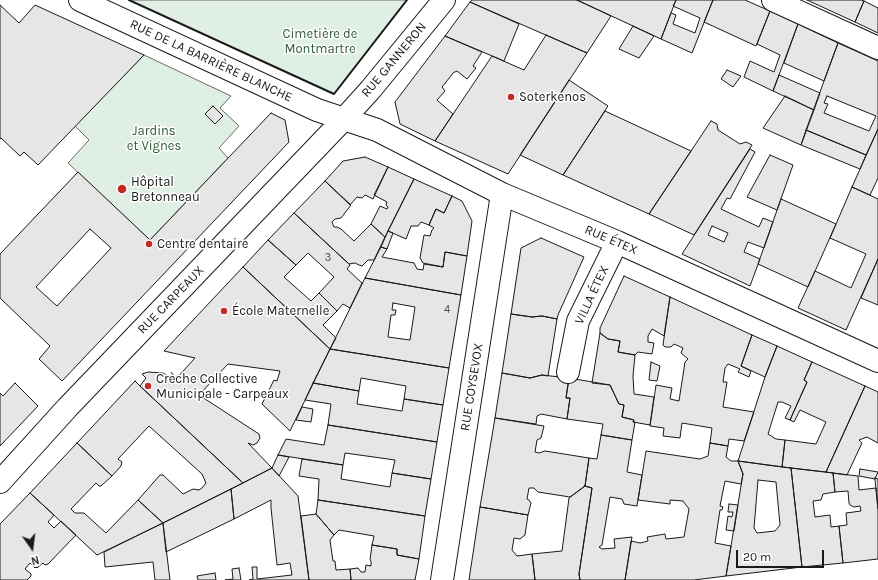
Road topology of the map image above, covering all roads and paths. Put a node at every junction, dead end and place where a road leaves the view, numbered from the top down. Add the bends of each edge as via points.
1 (80, 0) edge
2 (444, 0) edge
3 (773, 0) edge
4 (878, 48) edge
5 (343, 120) junction
6 (502, 194) junction
7 (617, 242) junction
8 (878, 361) edge
9 (568, 372) dead end
10 (0, 482) edge
11 (442, 580) edge

1 - 5 street, RUE DE LA BARRIÈRE BLANCHE
2 - 5 street, RUE GANNERON
3 - 4 street
5 - 6 street, RUE ÉTEX via 377,130
5 - 10 street, RUE CARPEAUX
6 - 7 street, RUE ÉTEX
6 - 11 street, RUE COYSEVOX
7 - 8 street, RUE ÉTEX
7 - 9 street, VILLA ÉTEX via 578,321

